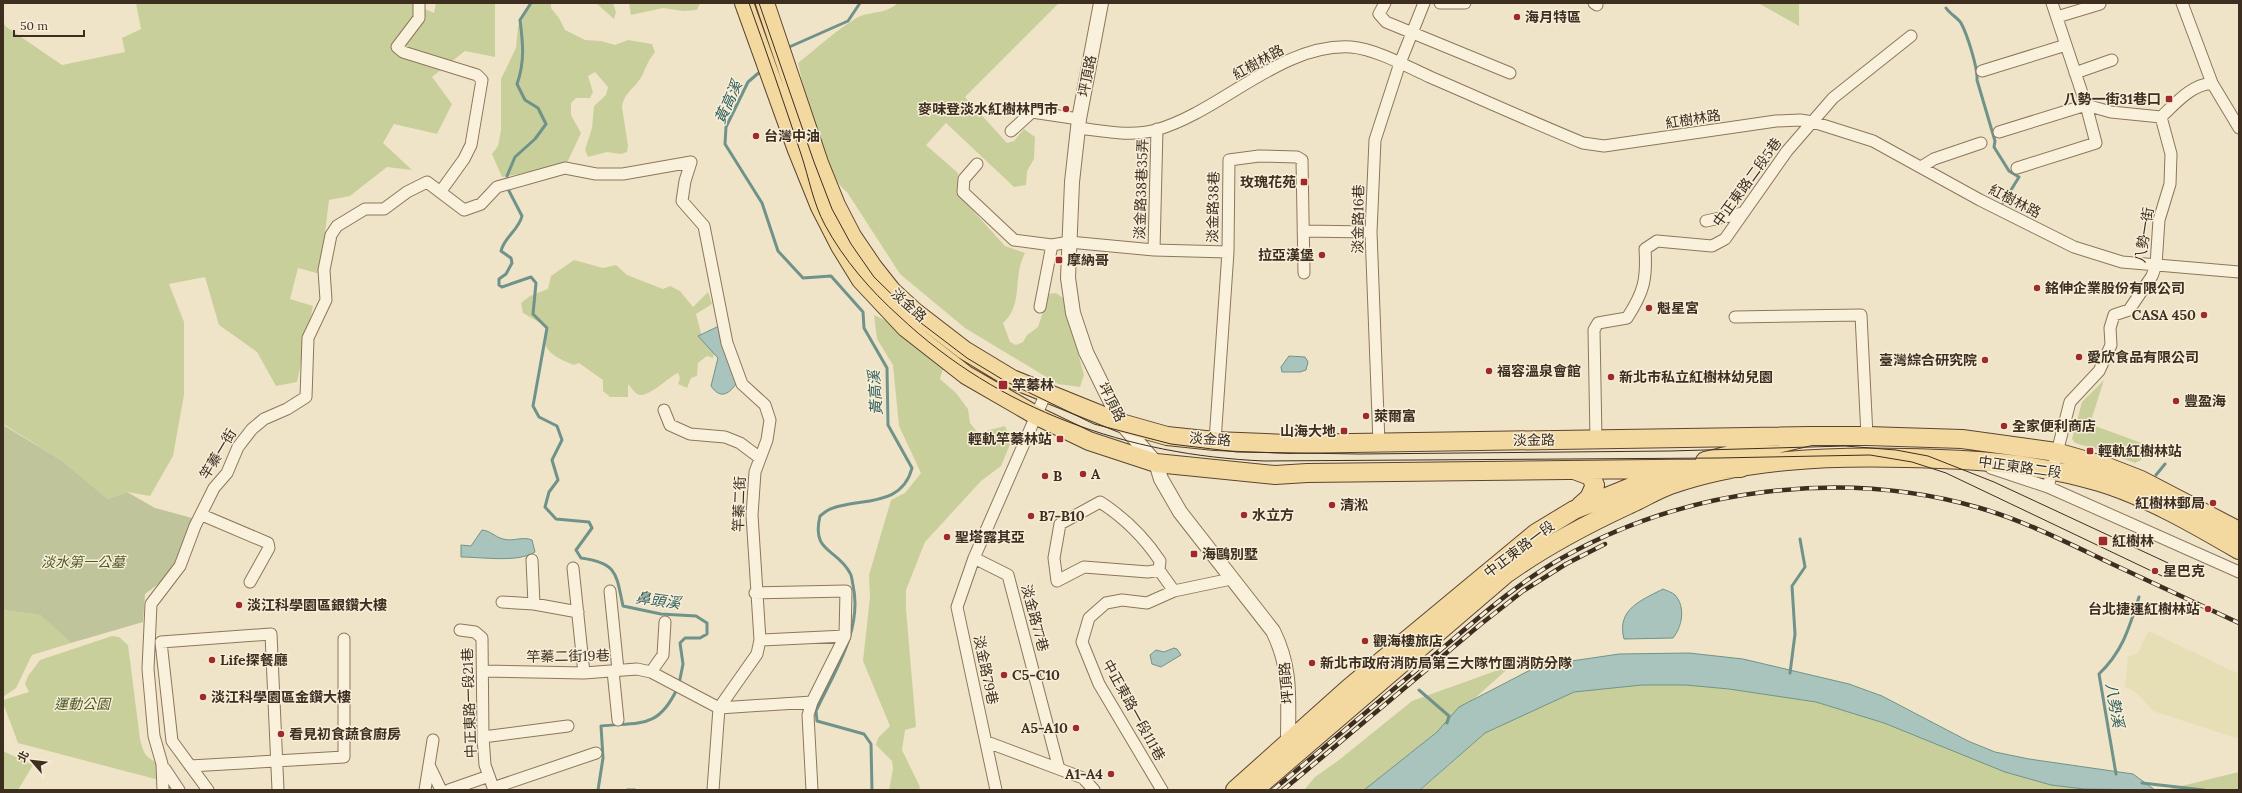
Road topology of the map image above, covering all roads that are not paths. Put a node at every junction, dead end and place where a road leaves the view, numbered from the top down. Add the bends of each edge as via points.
1 (419, 3) edge
2 (744, 3) edge
3 (765, 3) edge
4 (1101, 3) edge
5 (1385, 3) edge
6 (1424, 3) edge
7 (1440, 3) edge
8 (1465, 3) edge
9 (2052, 3) edge
10 (2182, 3) edge
11 (2100, 4) edge
12 (2057, 17) junction
13 (1412, 32) junction
14 (1910, 36) dead end
15 (2066, 45) junction
16 (2112, 60) dead end
17 (1400, 63) junction
18 (1982, 71) dead end
19 (1510, 73) dead end
20 (2076, 73) junction
21 (2212, 83) junction
22 (2086, 105) junction
23 (2161, 117) junction
24 (1813, 122) junction
25 (1079, 124) junction
26 (2239, 128) edge
27 (1157, 129) junction
28 (1011, 131) dead end
29 (1999, 132) dead end
30 (1981, 143) dead end
31 (977, 164) dead end
32 (1921, 167) junction
33 (2017, 168) dead end
34 (441, 192) junction
35 (1743, 213) junction
36 (1706, 221) dead end
37 (1302, 231) junction
38 (1371, 232) junction
39 (1069, 242) junction
40 (1052, 245) junction
41 (1154, 250) junction
42 (1228, 252) junction
43 (2156, 265) junction
44 (2239, 272) edge
45 (1304, 273) dead end
46 (1040, 307) dead end
47 (1735, 317) dead end
48 (1046, 393) junction
49 (664, 410) dead end
50 (1037, 416) junction
51 (1121, 423) junction
52 (1811, 436) junction
53 (1867, 436) junction
54 (1596, 439) junction
55 (1215, 440) junction
56 (1379, 443) junction
57 (2056, 452) junction
58 (1856, 457) joint
59 (760, 458) junction
60 (1968, 460) junction
61 (1156, 463) junction
62 (1741, 468) junction
63 (1677, 469) junction
64 (2052, 469) junction
65 (1571, 470) junction
66 (2048, 487) junction
67 (1574, 510) junction
68 (202, 515) junction
69 (2239, 531) edge
70 (2239, 550) edge
71 (974, 558) junction
72 (532, 560) dead end
73 (573, 568) dead end
74 (1159, 570) junction
75 (2239, 572) edge
76 (1231, 579) junction
77 (250, 582) dead end
78 (610, 591) dead end
79 (1174, 591) junction
80 (755, 593) junction
81 (502, 602) dead end
82 (534, 604) junction
83 (578, 612) junction
84 (665, 622) dead end
85 (460, 630) dead end
86 (845, 636) junction
87 (344, 639) dead end
88 (760, 640) junction
89 (615, 670) junction
90 (484, 671) junction
91 (652, 672) junction
92 (584, 673) junction
93 (812, 702) junction
94 (719, 708) junction
95 (618, 720) dead end
96 (568, 726) dead end
97 (483, 737) junction
98 (433, 740) dead end
99 (987, 742) junction
100 (1294, 747) junction
101 (596, 753) dead end
102 (276, 760) junction
103 (190, 766) junction
104 (430, 767) junction
105 (165, 769) dead end
106 (1060, 769) junction
107 (489, 776) junction
108 (494, 789) edge
109 (163, 790) edge
110 (179, 790) edge
111 (208, 790) edge
112 (278, 790) edge
113 (426, 790) edge
114 (441, 790) edge
115 (449, 790) edge
116 (713, 790) edge
117 (812, 790) edge
118 (996, 790) edge
119 (1094, 790) edge
120 (1162, 790) edge
121 (1235, 790) edge
122 (1254, 790) edge

1 - 34 street via 419,18 397,47 403,52 476,75 482,80 471,145
2 - 50 main road, 淡金路 via 820,207 840,246 862,280 906,328 942,357 966,375
3 - 48 main road, 淡金路 via 818,163 852,236 892,291 964,350 1012,379
4 - 25 street, 坪頂路
5 - 13 street via 1379,14 1386,22
6 - 13 street, 淡金路16巷
7 - 8 street
9 - 12 street
10 - 21 street
11 - 12 street
12 - 15 street
13 - 17 street, 淡金路16巷
13 - 19 street
14 - 24 street, 中正東路二段5巷 via 1833,98
15 - 18 street
15 - 20 street
16 - 20 street
17 - 24 street, 紅樹林路 via 1583,143 1604,146 1776,121
17 - 27 street, 紅樹林路 via 1352,47 1304,55 1274,67 1223,99
17 - 38 street, 淡金路16巷 via 1375,140
20 - 22 street
21 - 23 street via 2203,84 2182,97
21 - 26 street
22 - 23 street via 2111,112
22 - 29 street
22 - 33 street via 2096,143
23 - 43 street, 八勢一街 via 2171,154 2170,184 2159,220
24 - 32 street, 紅樹林路 via 1873,141
24 - 35 street, 中正東路二段5巷 via 1787,151
25 - 27 street, 紅樹林路 via 1136,134
25 - 28 street, 紅樹林路 via 1032,112
25 - 39 street, 坪頂路 via 1072,182
27 - 41 street, 淡金路38巷35弄
30 - 32 street via 1934,158
31 - 40 street via 964,179 963,192 1014,240
32 - 43 street, 紅樹林路 via 2074,247 2122,262
34 - 59 street, 竿蓁二街 via 464,210 481,204 497,187 565,168 596,174 623,174 691,162 682,201 704,226 727,343 742,384 765,405 770,420 767,440
34 - 68 street, 竿蓁一街 via 427,182 407,192 384,209 365,210 337,226 331,235 324,270 326,300 308,338 306,397 264,419 252,429 238,447 227,473 214,488
35 - 36 street
35 - 54 street, 中正東路二段5巷 via 1725,239 1712,246 1657,241 1645,249 1647,276 1635,306 1627,318 1598,323 1594,330
37 - 38 street
37 - 42 street, 淡金路38巷 via 1302,160 1297,157 1259,153 1229,160
37 - 45 street, 淡金路38巷
38 - 56 street, 淡金路16巷
39 - 40 street
39 - 41 street
39 - 51 street, 坪頂路 via 1068,278 1073,313 1086,352
40 - 46 street
41 - 42 street
42 - 55 street, 淡金路38巷
43 - 44 street, 紅樹林路
43 - 57 street, 八勢一街 via 2152,276 2129,310 2114,316 2110,328 2111,345 2099,371 2070,402
47 - 53 street via 1861,315
48 - 50 street
48 - 51 main road, 淡金路
49 - 59 street via 670,424 690,434 725,437 740,443
50 - 61 main road, 淡金路 via 1089,441
50 - 71 street
51 - 55 main road, 淡金路 via 1167,436
51 - 61 street, 坪頂路
52 - 53 main road, 中正東路一段
52 - 54 main road, 淡金路
52 - 63 main road, 中正東路一段
53 - 57 main road, 中正東路二段 via 1962,439
54 - 56 main road, 淡金路
55 - 56 main road, 淡金路 via 1289,444
57 - 64 street, 八勢一街
57 - 69 main road, 中正東路二段 via 2105,466 2141,480
58 - 60 main road, 中正東路二段
58 - 62 main road, 中正東路一段 via 1797,460
59 - 80 street, 竿蓁二街 via 754,472 752,515
60 - 64 main road, 中正東路二段
60 - 66 street
61 - 65 main road, 淡金路 via 1274,475
61 - 76 street, 坪頂路 via 1161,479 1180,512
62 - 63 main road
62 - 100 main road, 中正東路一段 via 1670,486 1576,530 1533,555 1506,574
63 - 65 main road, 淡金路
63 - 67 main road, 中正東路一段
64 - 66 street, 八勢一街
64 - 70 main road, 中正東路二段 via 2101,483 2136,497
65 - 67 main road via 1590,476 1595,485 1589,498
66 - 75 street
67 - 100 main road, 中正東路一段 via 1536,533 1499,562
68 - 77 street via 268,543 269,548
68 - 109 street, 竿蓁一街 via 195,526 180,566 151,604 148,669 154,736 162,764
71 - 99 street, 淡金路79巷 via 957,607
71 - 106 street, 淡金路77巷 via 1008,575
72 - 82 street
73 - 83 street
74 - 74 street via 1148,572 1084,567 1057,581 1054,558 1060,524 1100,502 1120,514 1148,542 1160,561
74 - 79 street
76 - 79 street, 中正東路一段111巷
76 - 100 street, 坪頂路 via 1273,631 1282,649 1288,673
78 - 89 street
79 - 120 street, 中正東路一段111巷 via 1147,603 1122,600 1106,603 1089,618 1082,642 1099,684
80 - 86 street via 846,591
80 - 88 street, 竿蓁二街
81 - 82 street
82 - 83 street
83 - 92 street
84 - 91 street via 663,655
85 - 90 street, 中正東路一段21巷 via 475,632 482,638
86 - 88 street
86 - 93 street
87 - 102 street via 344,757
88 - 94 street, 竿蓁二街 via 757,654
89 - 91 street, 竿蓁二街19巷 via 637,669
89 - 92 street, 竿蓁二街19巷
89 - 95 street
90 - 92 street, 竿蓁二街19巷
90 - 97 street, 中正東路一段21巷
91 - 94 street, 竿蓁二街19巷
93 - 94 street
93 - 117 street via 808,715
94 - 116 street
96 - 97 street
97 - 107 street, 中正東路一段21巷 via 485,765
98 - 104 street
99 - 106 street
99 - 118 street, 淡金路79巷
100 - 121 main road, 中正東路一段
100 - 122 main road, 中正東路一段
101 - 108 street
102 - 103 street
102 - 103 street via 270,634 161,642 172,741
102 - 112 street
103 - 111 street
104 - 113 street
104 - 114 street
105 - 110 street
106 - 119 street via 1083,778
107 - 108 street, 中正東路一段21巷
107 - 115 street

